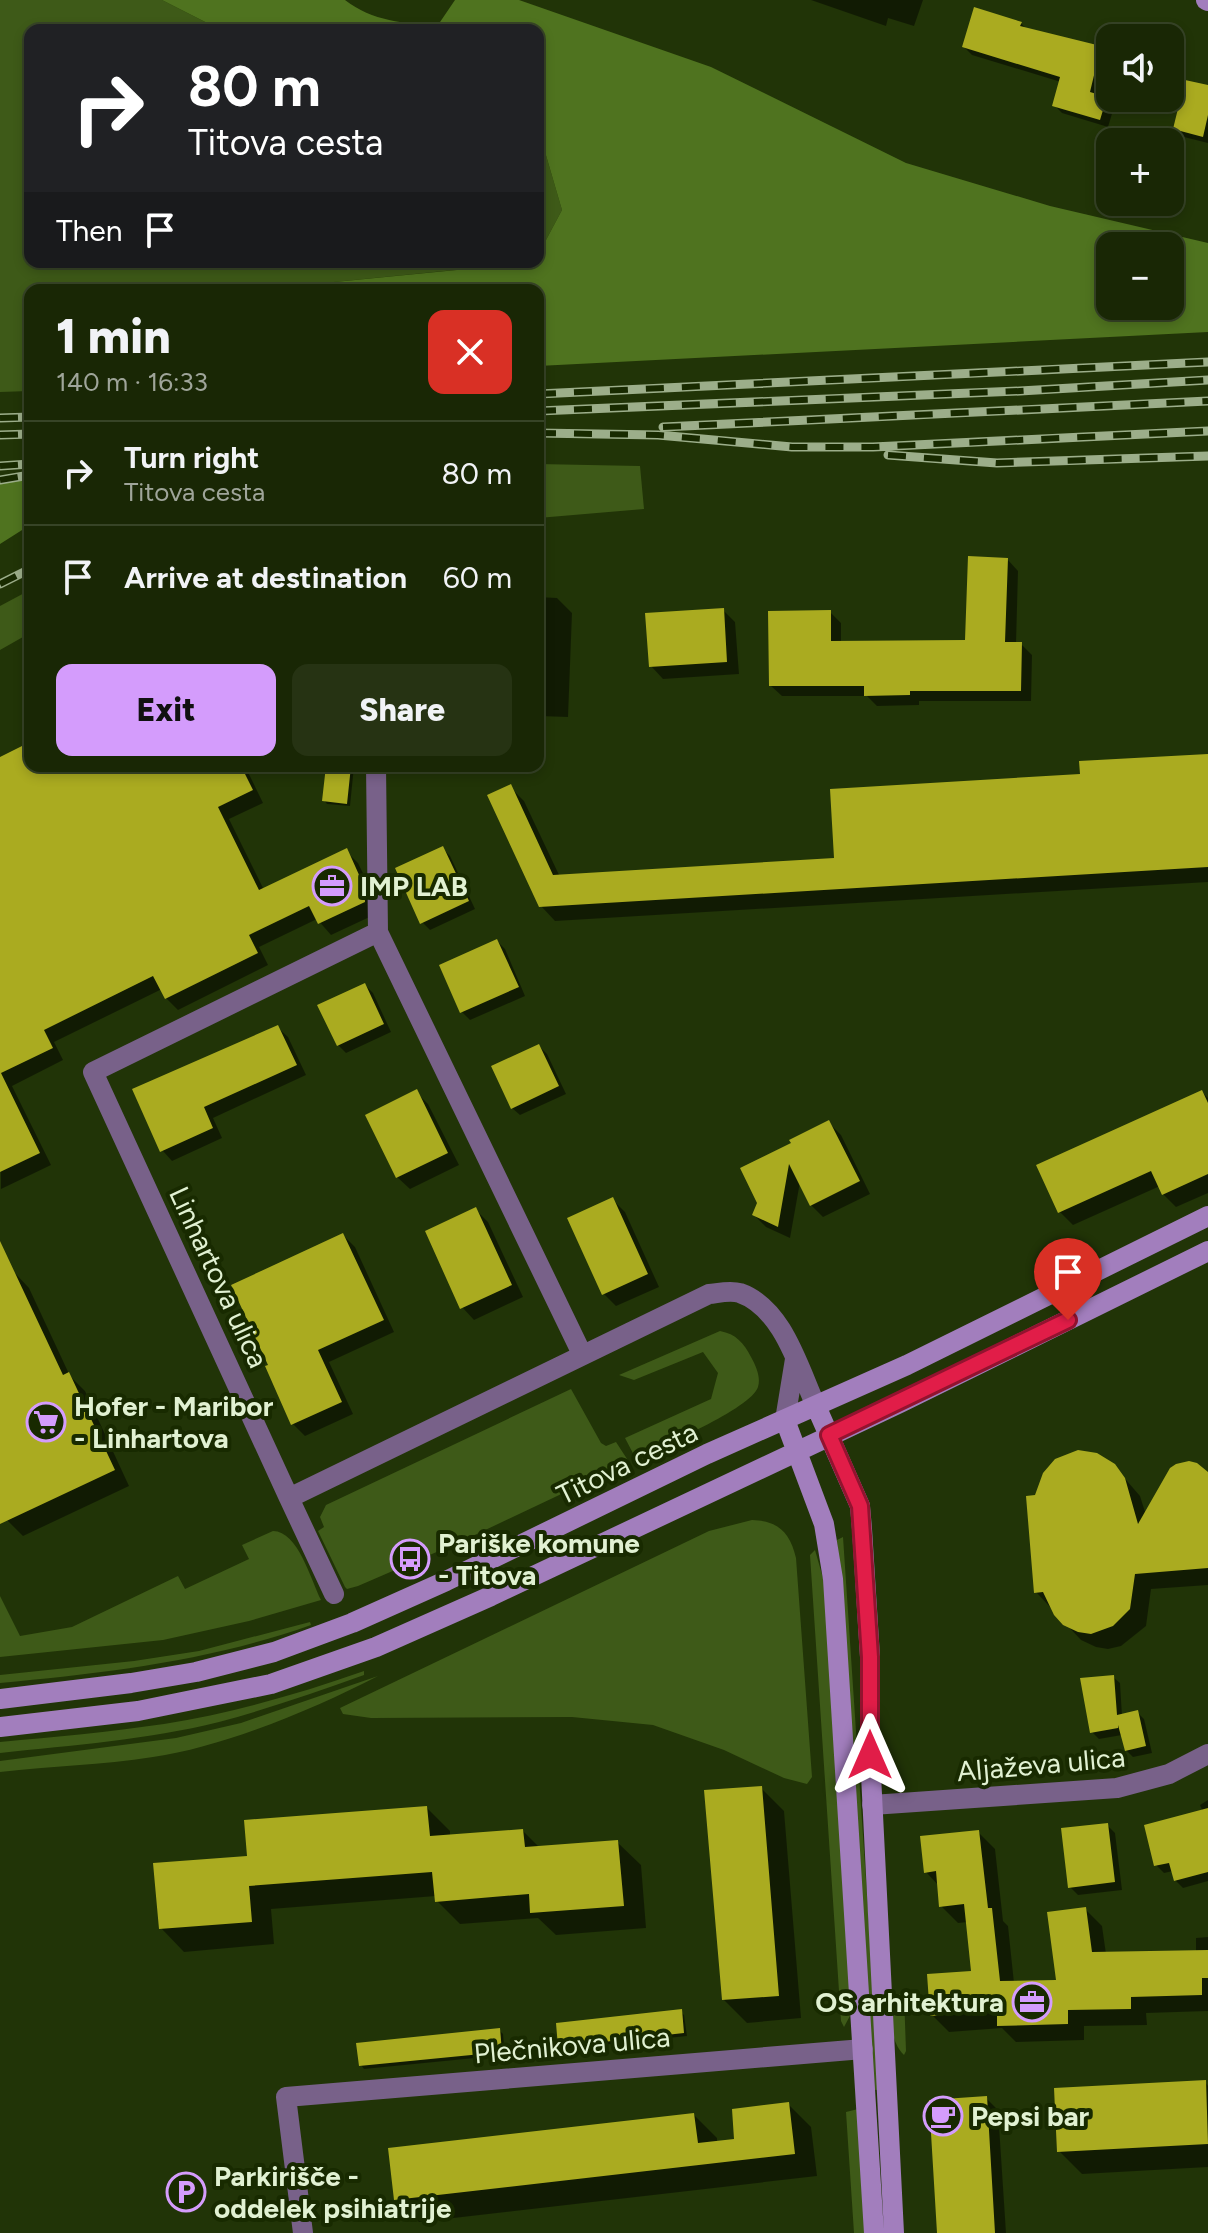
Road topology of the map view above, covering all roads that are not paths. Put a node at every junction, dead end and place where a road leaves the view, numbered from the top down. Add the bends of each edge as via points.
1 (376, 772) edge
2 (378, 932) junction
3 (1208, 1216) edge
4 (1208, 1251) edge
5 (582, 1354) junction
6 (795, 1359) junction
7 (816, 1406) junction
8 (785, 1420) junction
9 (829, 1435) junction
10 (797, 1449) junction
11 (289, 1498) junction
12 (334, 1594) dead end
13 (0, 1699) edge
14 (0, 1727) edge
15 (1208, 1754) edge
16 (872, 1805) junction
17 (863, 2049) junction
18 (303, 2233) edge
19 (874, 2233) edge
20 (894, 2233) edge

1 - 2 street
2 - 5 street
2 - 11 street, Linhartova ulica via 93,1072
3 - 7 main road, Titova cesta
4 - 9 main road
5 - 6 street via 709,1294 738,1292 768,1311
5 - 11 street
6 - 7 street
6 - 8 street
7 - 8 main road, Titova cesta
7 - 9 main road
8 - 10 main road
8 - 13 main road, Titova cesta via 399,1603 302,1642 165,1678
9 - 10 main road
9 - 16 main road via 860,1506
10 - 14 main road via 451,1615 307,1673 138,1711
10 - 17 main road via 824,1524 833,1579
11 - 12 street
15 - 16 street, Aljaževa ulica via 1169,1774 1117,1788
16 - 20 main road
17 - 18 street, Plečnikova ulica via 286,2097
17 - 19 main road

